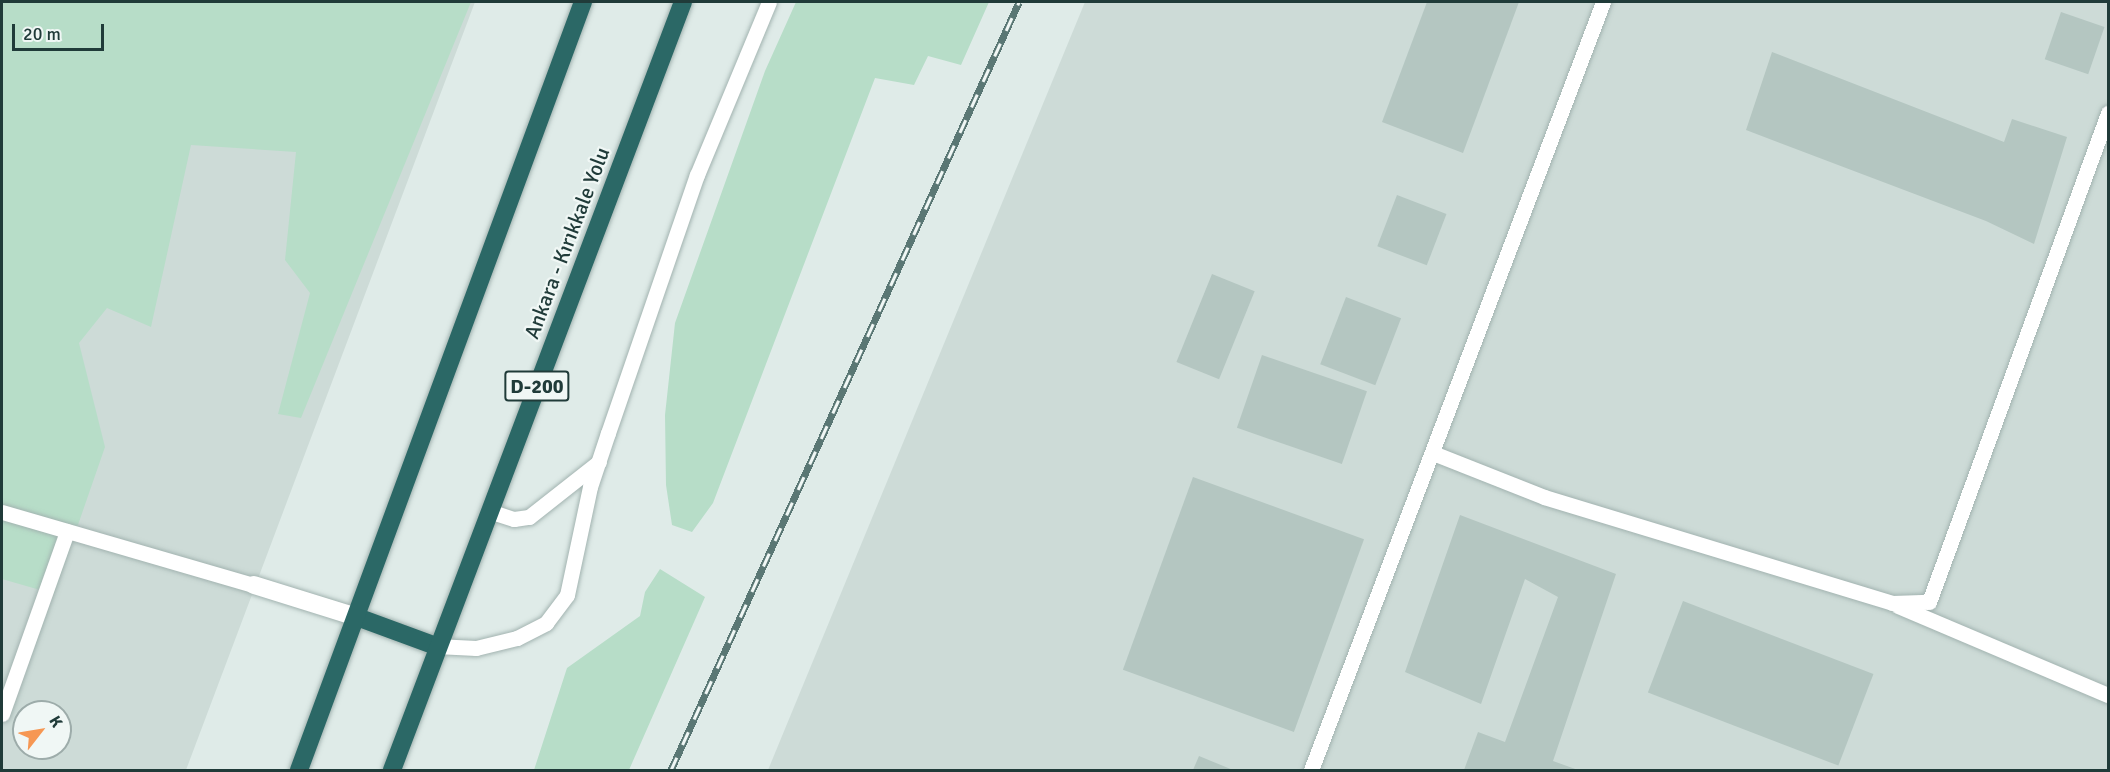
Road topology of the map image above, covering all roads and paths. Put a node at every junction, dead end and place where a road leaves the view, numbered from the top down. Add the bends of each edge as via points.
1 (583, 2) edge
2 (683, 2) edge
3 (769, 2) edge
4 (1603, 2) edge
5 (2109, 113) edge
6 (1433, 453) junction
7 (599, 462) junction
8 (489, 511) junction
9 (2, 512) edge
10 (67, 531) junction
11 (254, 585) joint
12 (1892, 603) junction
13 (357, 617) junction
14 (436, 646) junction
15 (2109, 695) edge
16 (2, 714) edge
17 (299, 771) edge
18 (392, 771) edge
19 (1311, 771) edge

1 - 13 highway
2 - 8 highway, Ankara - Kırıkkale Yolu / D-200
3 - 7 lane via 698,176
4 - 6 lane
5 - 12 lane via 1929,602
6 - 12 lane via 1544,496
6 - 19 lane
7 - 8 lane via 528,517 514,519
7 - 14 lane via 567,595 557,611 534,631 497,645
8 - 14 highway, Ankara - Kırıkkale Yolu / D-200
9 - 10 lane
10 - 11 lane
10 - 16 lane
11 - 13 street
12 - 15 lane
13 - 14 highway
13 - 17 highway
14 - 18 highway, Ankara - Kırıkkale Yolu / D-200

